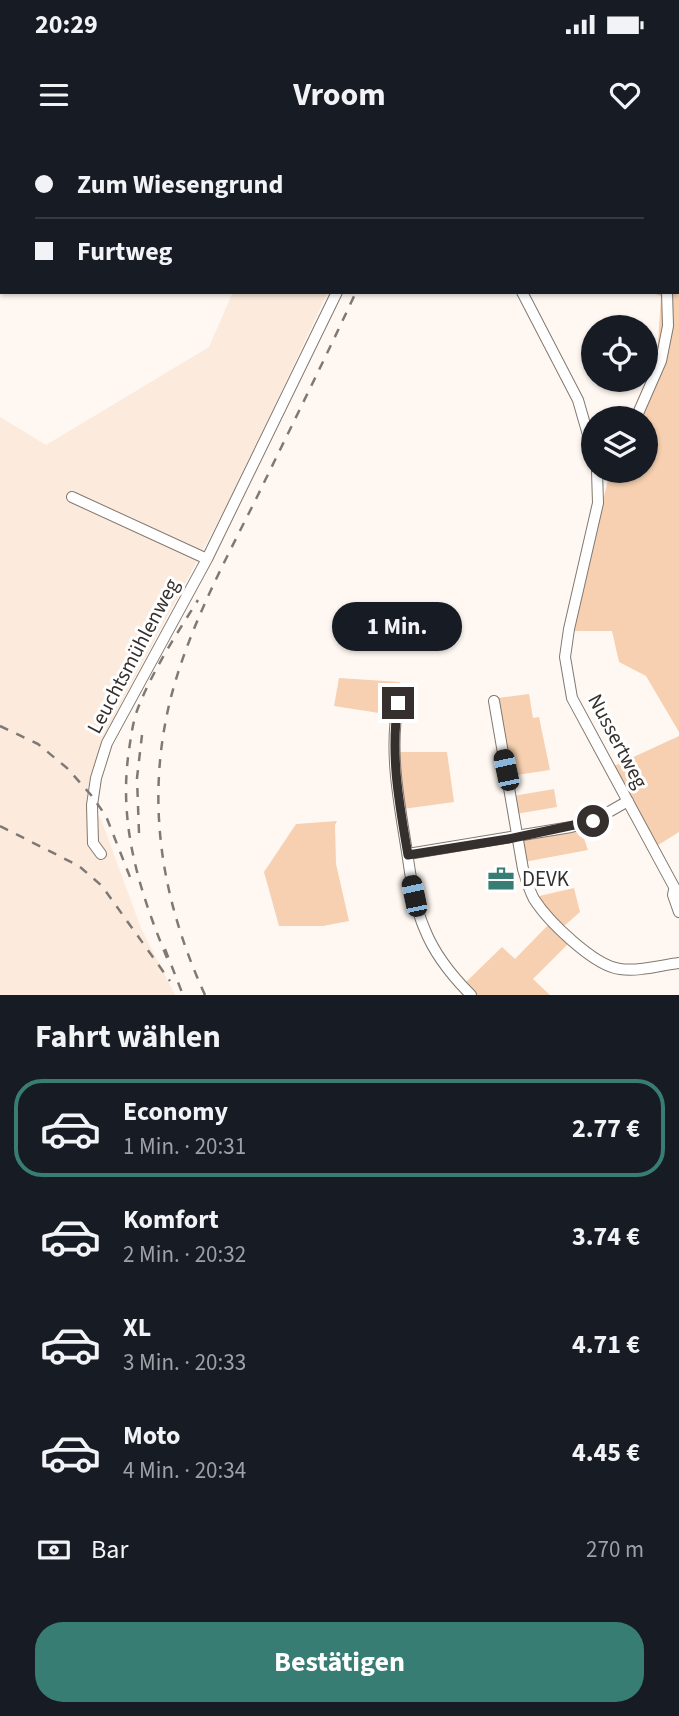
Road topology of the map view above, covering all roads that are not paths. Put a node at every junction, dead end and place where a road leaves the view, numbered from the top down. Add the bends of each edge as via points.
1 (336, 294) edge
2 (523, 294) edge
3 (667, 294) edge
4 (641, 406) edge
5 (581, 411) edge
6 (598, 483) edge
7 (72, 498) dead end
8 (206, 559) junction
9 (494, 701) dead end
10 (398, 703) dead end
11 (628, 801) junction
12 (517, 837) junction
13 (101, 854) dead end
14 (408, 855) junction
15 (677, 893) edge
16 (679, 912) edge
17 (679, 962) edge
18 (471, 995) edge

1 - 8 street, Leuchtsmühlenweg
2 - 5 street
3 - 4 street via 662,361
6 - 11 street, Nussertweg via 598,503 569,629 566,667 572,698
7 - 8 street
8 - 13 street, Leuchtsmühlenweg via 107,743 92,805 93,843
9 - 12 street
10 - 14 street via 393,752
11 - 12 street via 593,821
11 - 15 street, Nussertweg
12 - 14 street
12 - 17 street via 532,896 593,959 620,969
14 - 18 street via 426,933 452,976
15 - 16 street, Nussertweg via 673,895

